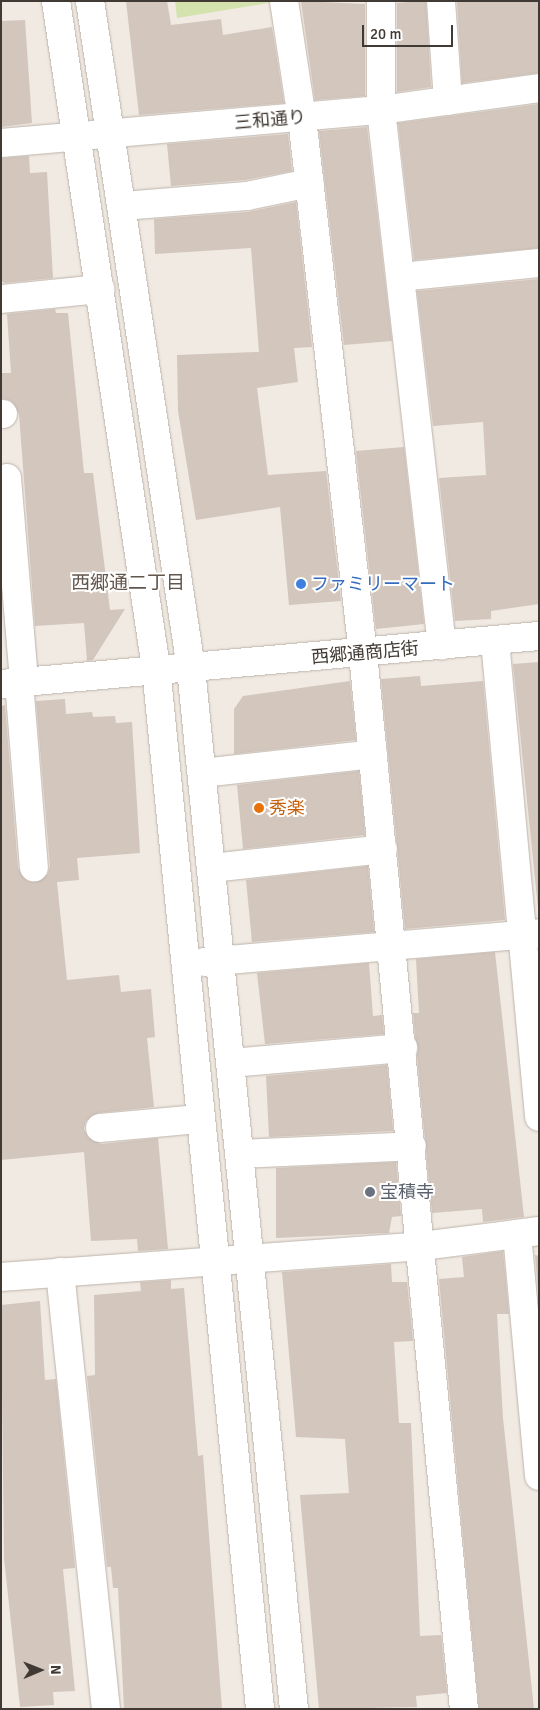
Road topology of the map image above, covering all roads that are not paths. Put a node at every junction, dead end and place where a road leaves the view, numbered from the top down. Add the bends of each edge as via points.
1 (56, 1) edge
2 (90, 1) edge
3 (284, 1) edge
4 (381, 1) edge
5 (441, 1) edge
6 (539, 88) edge
7 (448, 101) junction
8 (381, 110) junction
9 (302, 118) junction
10 (112, 135) junction
11 (77, 136) junction
12 (1, 143) edge
13 (310, 183) junction
14 (123, 206) junction
15 (539, 263) edge
16 (401, 277) junction
17 (100, 289) junction
18 (1, 299) edge
19 (7, 478) dead end
20 (539, 636) edge
21 (495, 641) junction
22 (442, 646) junction
23 (363, 653) junction
24 (156, 668) junction
25 (191, 668) junction
26 (15, 683) edge
27 (373, 754) junction
28 (202, 773) junction
29 (383, 849) junction
30 (34, 867) dead end
31 (212, 868) junction
32 (530, 933) edge
33 (393, 944) junction
34 (221, 960) junction
35 (186, 964) junction
36 (403, 1048) junction
37 (231, 1063) junction
38 (539, 1117) edge
39 (199, 1119) junction
40 (100, 1128) dead end
41 (412, 1146) junction
42 (239, 1154) junction
43 (528, 1232) edge
44 (422, 1246) junction
45 (212, 1259) junction
46 (249, 1260) junction
47 (60, 1272) junction
48 (1, 1277) edge
49 (531, 1334) edge
50 (537, 1434) edge
51 (539, 1476) edge
52 (106, 1709) edge
53 (260, 1709) edge
54 (294, 1709) edge
55 (464, 1709) edge

1 - 11 street
2 - 10 street
3 - 9 street
4 - 8 street
5 - 7 street
6 - 7 street, 三和通り
7 - 8 street, 三和通り
8 - 9 street, 三和通り
8 - 16 street
9 - 10 street, 三和通り
9 - 13 street
10 - 11 street, 三和通り
10 - 14 street
11 - 12 street, 三和通り
11 - 17 street
13 - 14 street via 248,196
13 - 23 street
14 - 25 street
15 - 16 street
16 - 22 street via 413,413
17 - 18 street
17 - 24 street
19 - 26 street
20 - 21 street, 西郷通商店街
21 - 22 street, 西郷通商店街
21 - 32 street
22 - 23 street, 西郷通商店街
23 - 25 street, 西郷通商店街
23 - 27 street
24 - 25 street, 西郷通商店街
24 - 26 street, 西郷通商店街
24 - 35 street
25 - 28 street
26 - 30 street
27 - 28 street
27 - 29 street
28 - 31 street
29 - 31 street
29 - 33 street
31 - 34 street
32 - 33 street
32 - 38 street
33 - 34 street
33 - 36 street
34 - 35 street
34 - 37 street
35 - 39 street
36 - 37 street
36 - 41 street
37 - 42 street
39 - 40 street
39 - 45 street
41 - 42 street
41 - 44 street
42 - 46 street
43 - 44 street
43 - 49 street
44 - 46 street
44 - 55 street
45 - 46 street
45 - 47 street
45 - 53 street
46 - 54 street
47 - 48 street
47 - 52 street
49 - 50 street
50 - 51 street

